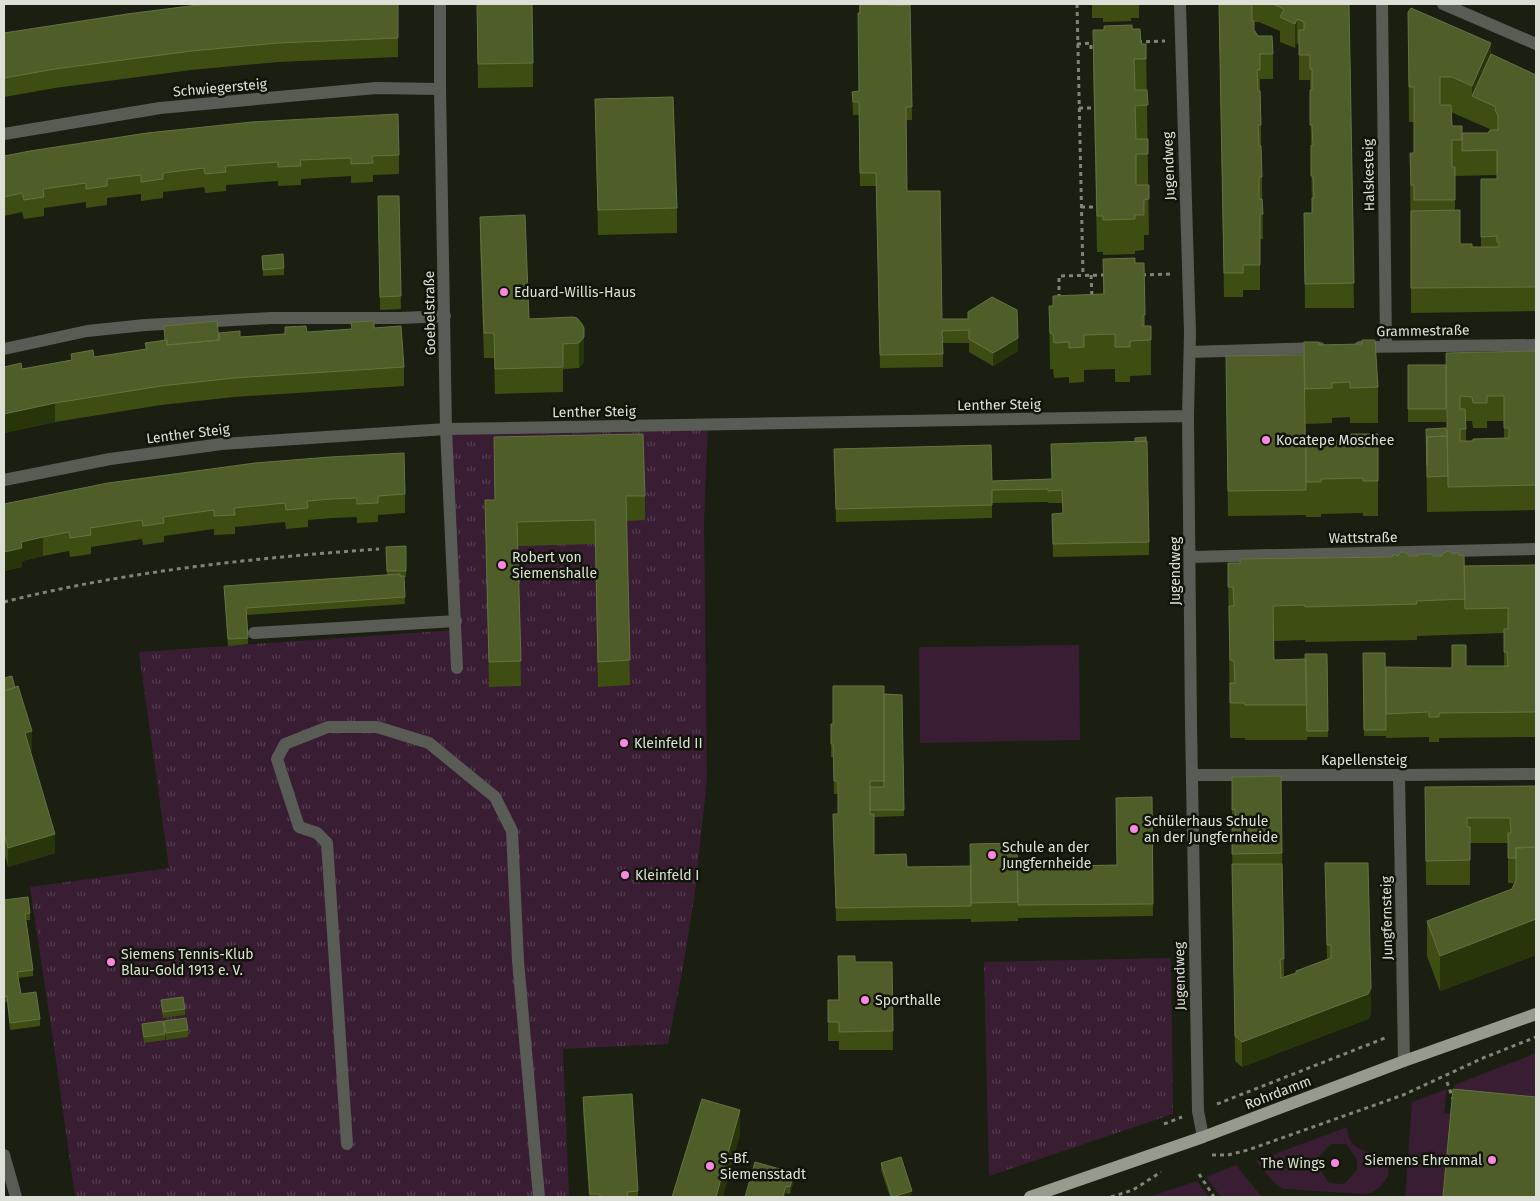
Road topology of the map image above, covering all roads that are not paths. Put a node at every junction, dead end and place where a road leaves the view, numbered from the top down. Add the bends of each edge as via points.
1 (440, 4) edge
2 (1180, 4) edge
3 (1382, 4) edge
4 (1443, 4) edge
5 (1536, 44) edge
6 (440, 89) junction
7 (4, 134) edge
8 (445, 316) junction
9 (1536, 345) edge
10 (1386, 346) junction
11 (4, 349) edge
12 (1190, 352) junction
13 (1188, 416) junction
14 (446, 429) junction
15 (4, 480) edge
16 (1536, 549) edge
17 (1190, 557) junction
18 (456, 621) junction
19 (254, 634) dead end
20 (458, 668) dead end
21 (1536, 774) edge
22 (1192, 775) junction
23 (1399, 775) junction
24 (1536, 1014) edge
25 (1404, 1061) junction
26 (1203, 1137) junction
27 (347, 1144) dead end
28 (4, 1155) edge
29 (16, 1197) edge
30 (539, 1197) edge
31 (1030, 1197) edge

1 - 6 street, Goebelstraße
2 - 12 street, Jugendweg
3 - 10 street, Halskesteig
4 - 5 street
6 - 7 street, Schwiegersteig via 376,88 160,108
6 - 8 street, Goebelstraße
8 - 11 street via 272,318 146,325 87,331
8 - 14 street, Goebelstraße
9 - 10 street, Grammestraße
10 - 12 street, Grammestraße
12 - 13 street, Jugendweg
13 - 14 street, Lenther Steig
13 - 17 street, Jugendweg
14 - 15 street, Lenther Steig via 222,444 110,459
14 - 18 street, Goebelstraße
16 - 17 street, Wattstraße
17 - 22 street, Jugendweg
18 - 19 street
18 - 20 street, Goebelstraße
21 - 23 street, Kapellensteig
22 - 23 street, Kapellensteig
22 - 26 street, Jugendweg via 1198,1112
23 - 25 street, Jungfernsteig
24 - 25 main road, Rohrdamm
25 - 26 main road, Rohrdamm
26 - 31 main road, Rohrdamm
27 - 30 street via 327,843 317,833 299,827 277,759 284,744 328,727 377,728 430,743 495,797 512,831 518,962
28 - 29 street

